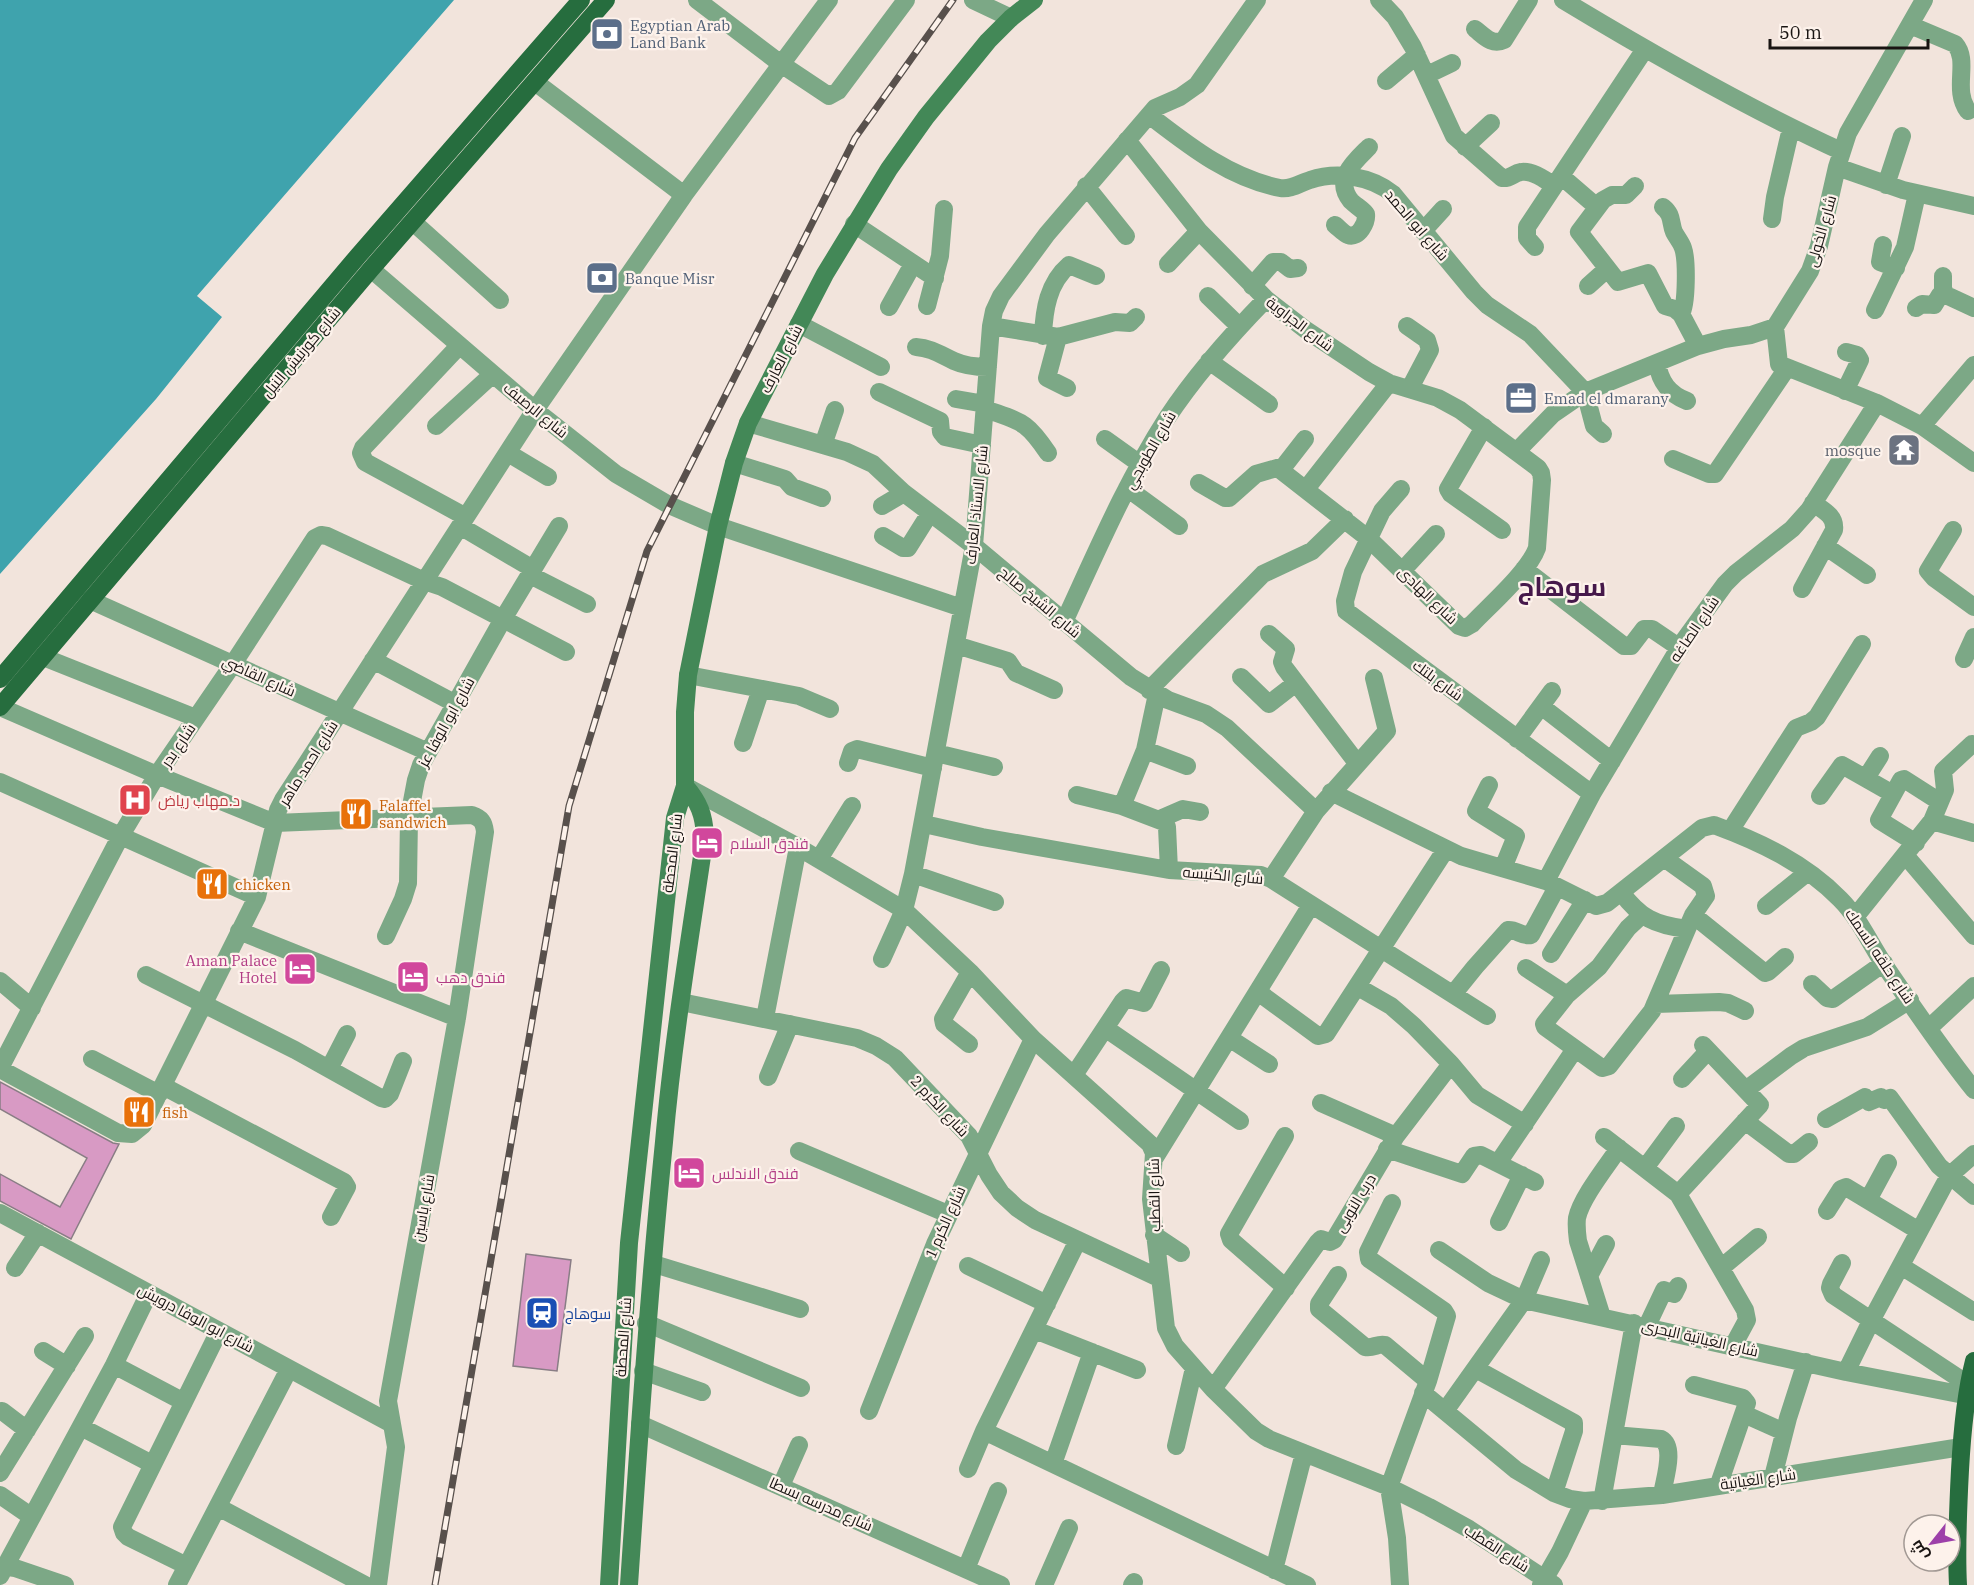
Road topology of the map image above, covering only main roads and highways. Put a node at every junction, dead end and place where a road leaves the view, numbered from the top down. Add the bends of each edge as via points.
1 (581, 0) edge
2 (606, 0) edge
3 (0, 680) edge
4 (0, 707) edge
5 (1974, 1360) edge
6 (1970, 1393) edge
7 (1958, 1585) edge

1 - 3 main road, شارع كورنيش النيل via 358,256
2 - 4 main road, شارع كورنيش النيل via 371,269
5 - 6 main road
6 - 7 main road via 1961,1447

